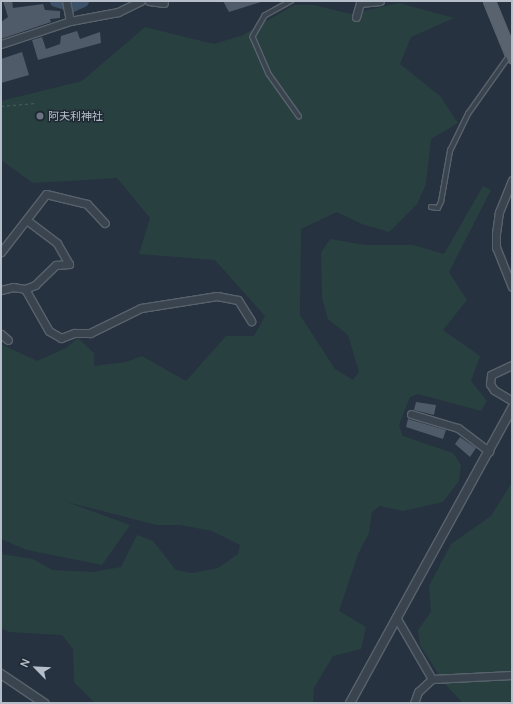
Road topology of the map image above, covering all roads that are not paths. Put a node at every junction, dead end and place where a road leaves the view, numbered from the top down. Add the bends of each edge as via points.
1 (66, 1) edge
2 (141, 1) edge
3 (149, 1) edge
4 (292, 1) edge
5 (380, 1) edge
6 (489, 1) edge
7 (360, 2) edge
8 (164, 3) dead end
9 (356, 17) dead end
10 (70, 21) junction
11 (1, 44) edge
12 (511, 55) edge
13 (299, 116) dead end
14 (512, 180) edge
15 (431, 207) dead end
16 (27, 220) junction
17 (105, 223) dead end
18 (1, 252) edge
19 (512, 286) edge
20 (25, 289) junction
21 (1, 290) edge
22 (251, 321) dead end
23 (1, 334) edge
24 (8, 340) dead end
25 (512, 365) edge
26 (512, 401) edge
27 (512, 408) edge
28 (411, 414) dead end
29 (489, 451) junction
30 (396, 617) junction
31 (1, 674) edge
32 (512, 676) edge
33 (432, 679) junction
34 (44, 703) edge
35 (350, 703) edge
36 (414, 703) edge

1 - 10 street
2 - 10 street via 118,12
3 - 8 street
4 - 13 lane via 265,16 253,37 269,74
5 - 7 street
6 - 12 main road
7 - 9 street
10 - 11 street
12 - 15 lane via 468,114 450,151 441,202 438,208
14 - 19 street via 499,212 496,234 496,247
16 - 17 street via 46,194 87,204
16 - 18 street
16 - 20 street via 57,243 69,264 56,265 35,285
20 - 21 street via 13,287
20 - 22 street via 49,331 61,338 74,333 90,333 142,308 217,296 238,300
23 - 24 street
25 - 26 street via 494,372 490,384 494,390
27 - 29 street
28 - 29 street via 458,428
29 - 30 street
30 - 33 street
30 - 35 street
31 - 34 street
32 - 33 street
33 - 36 street via 418,692

